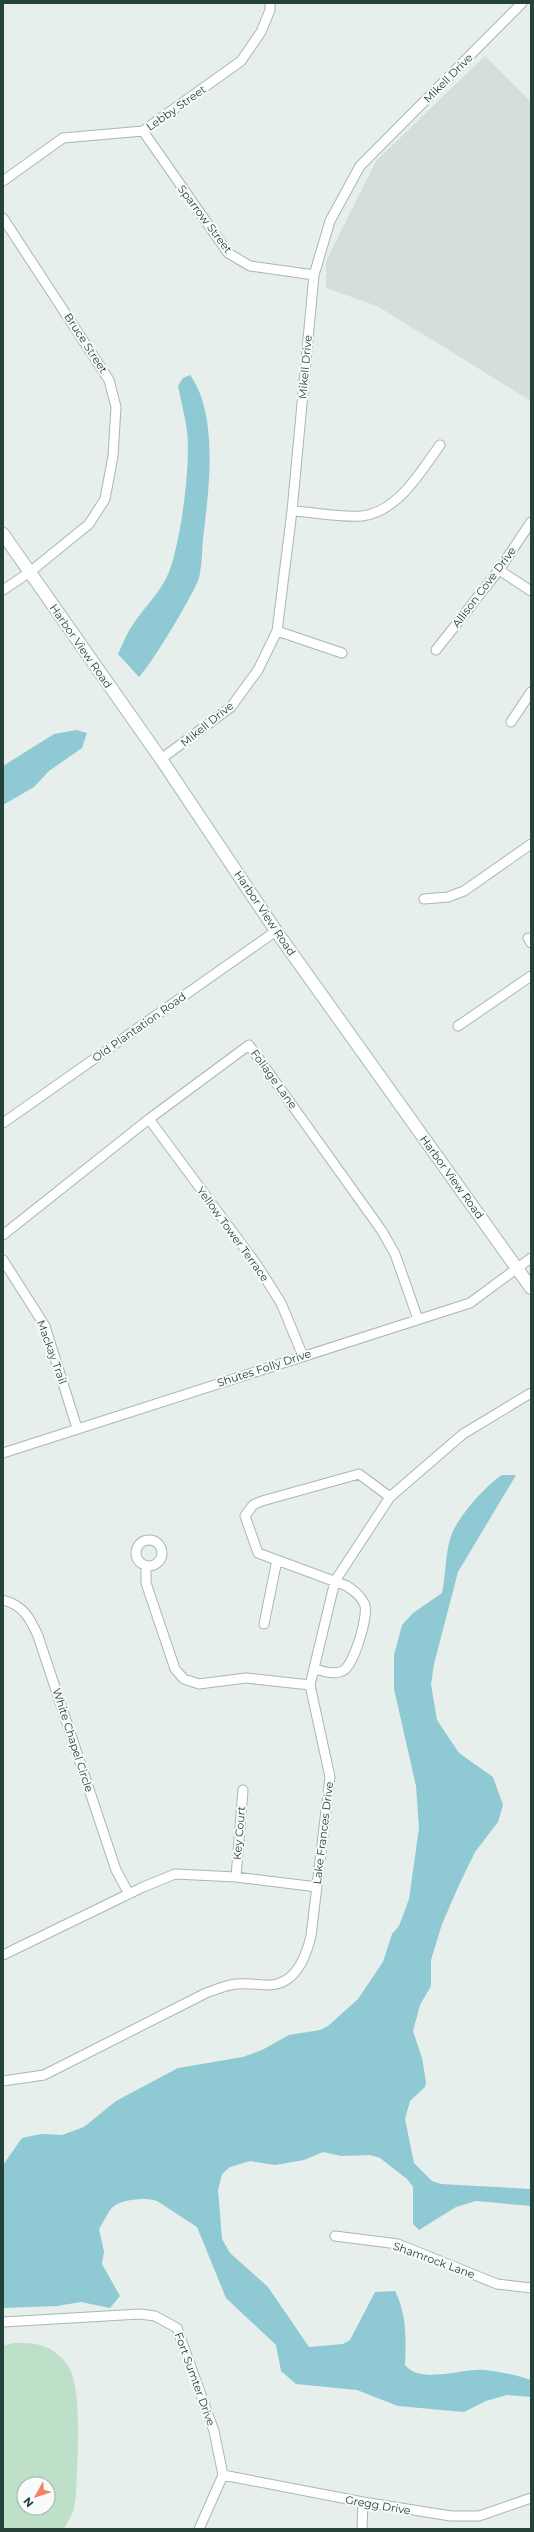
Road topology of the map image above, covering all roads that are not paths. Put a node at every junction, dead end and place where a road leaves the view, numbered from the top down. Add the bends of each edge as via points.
1 (270, 3) edge
2 (522, 3) edge
3 (143, 132) junction
4 (3, 181) edge
5 (3, 218) edge
6 (314, 275) junction
7 (440, 445) dead end
8 (292, 511) junction
9 (531, 522) edge
10 (3, 534) edge
11 (499, 570) junction
12 (30, 572) junction
13 (3, 590) edge
14 (531, 590) edge
15 (278, 631) junction
16 (436, 650) dead end
17 (342, 653) dead end
18 (531, 692) edge
19 (512, 722) dead end
20 (161, 759) junction
21 (531, 844) edge
22 (424, 899) dead end
23 (276, 932) junction
24 (531, 976) edge
25 (458, 1026) dead end
26 (149, 1119) junction
27 (3, 1123) edge
28 (3, 1235) edge
29 (531, 1258) edge
30 (3, 1260) edge
31 (517, 1268) junction
32 (531, 1288) edge
33 (418, 1319) junction
34 (303, 1356) junction
35 (531, 1393) edge
36 (78, 1428) junction
37 (3, 1453) edge
38 (390, 1498) junction
39 (277, 1560) junction
40 (146, 1566) dead end
41 (335, 1581) junction
42 (3, 1600) edge
43 (264, 1624) dead end
44 (314, 1669) junction
45 (310, 1685) junction
46 (243, 1790) dead end
47 (236, 1877) junction
48 (317, 1887) junction
49 (129, 1894) junction
50 (3, 1955) edge
51 (3, 2081) edge
52 (335, 2236) dead end
53 (531, 2288) edge
54 (3, 2322) edge
55 (223, 2475) junction
56 (531, 2498) edge
57 (363, 2502) junction
58 (199, 2529) edge
59 (362, 2529) edge

1 - 3 street, Lebby Street via 270,10 261,32 241,61
2 - 6 street, Mikell Drive via 360,166 330,221
3 - 4 street, Lebby Street via 63,138
3 - 6 street, Sparrow Street via 228,253 250,266
5 - 12 street, Bruce Street via 109,380 116,408 113,456 105,499 89,524
6 - 8 street, Mikell Drive
7 - 8 street via 408,488 386,507 363,516
8 - 15 street, Mikell Drive
9 - 11 street, Allison Cove Drive
10 - 12 main road, Harbor View Road
11 - 14 street
11 - 16 street, Allison Cove Drive
12 - 13 street, Bruce Street
12 - 20 main road, Harbor View Road
15 - 17 street
15 - 20 street, Mikell Drive via 258,670 232,707
18 - 19 street
20 - 23 main road, Harbor View Road
21 - 22 street via 464,891
23 - 27 street, Old Plantation Road
23 - 31 main road, Harbor View Road
24 - 25 street
26 - 28 street, Foliage Lane
26 - 33 street, Foliage Lane via 249,1045 382,1231 395,1254
26 - 34 street, Yellow Tower Terrace via 257,1265 281,1303
29 - 31 street, Shutes Folly Drive
30 - 36 street, Mackay Trail via 45,1326
31 - 32 main road, Harbor View Road
31 - 33 street, Shutes Folly Drive via 470,1303
33 - 34 street, Shutes Folly Drive
34 - 36 street, Shutes Folly Drive
35 - 38 street, Lake Frances Drive via 463,1434
36 - 37 street, Shutes Folly Drive
38 - 39 street via 359,1474 258,1503 245,1516 258,1553
38 - 41 street, Lake Frances Drive
39 - 41 street
39 - 43 street
40 - 45 street via 146,1583 175,1669 184,1679 199,1684 246,1678
41 - 44 street, Lake Frances Drive
41 - 44 street via 357,1592 365,1604 365,1619 353,1658 345,1670 334,1673
42 - 49 street, White Chapel Circle via 14,1603 28,1615 38,1636 116,1870
44 - 45 street, Lake Frances Drive
45 - 48 street, Lake Frances Drive via 330,1777
46 - 47 street, Key Court
47 - 48 street
47 - 49 street via 175,1874
48 - 51 street, Lake Frances Drive via 306,1955 298,1969 285,1982 272,1985 234,1984 206,1993 44,2076
49 - 50 street
52 - 53 street, Shamrock Lane via 398,2244 497,2284
54 - 55 street, Fort Sumter Drive via 140,2314 167,2321 177,2328 214,2431
55 - 57 street, Gregg Drive
55 - 58 street
56 - 57 street, Gregg Drive via 472,2516 431,2514
57 - 59 street

